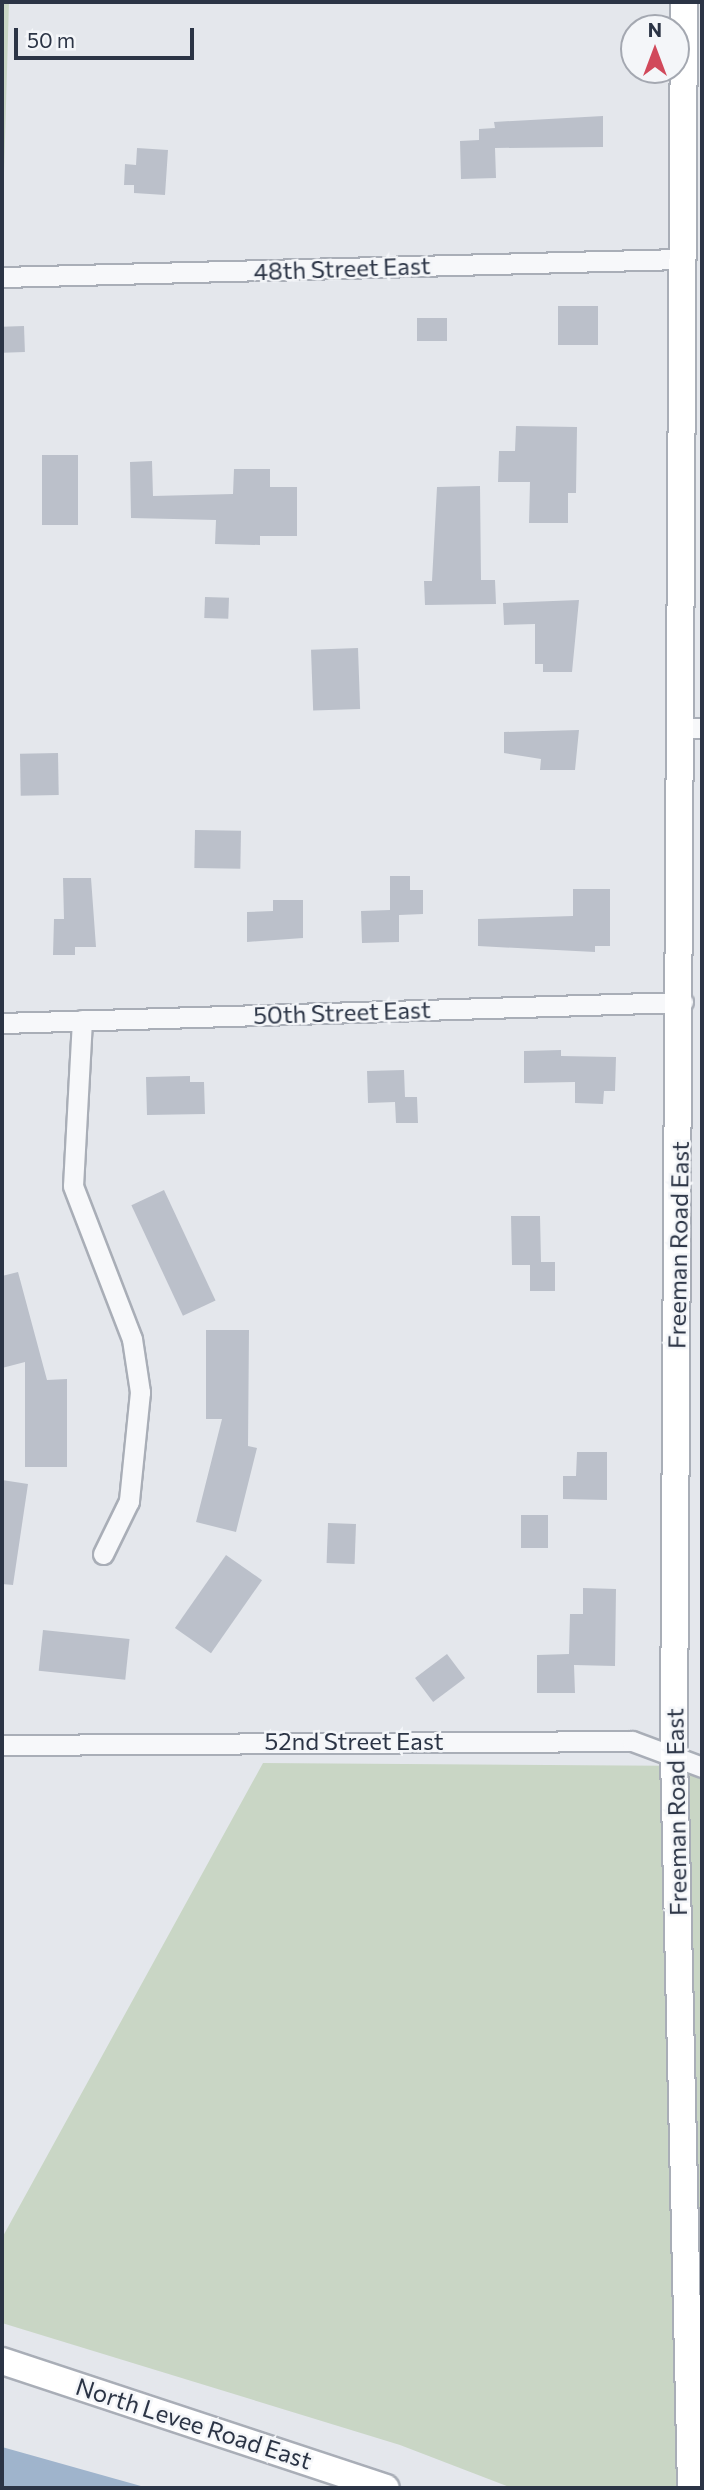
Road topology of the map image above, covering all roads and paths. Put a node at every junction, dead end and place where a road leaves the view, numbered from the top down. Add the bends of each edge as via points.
1 (684, 2) edge
2 (682, 259) junction
3 (2, 278) edge
4 (693, 728) edge
5 (682, 1002) junction
6 (82, 1020) junction
7 (2, 1023) edge
8 (103, 1554) dead end
9 (2, 1745) edge
10 (674, 1756) junction
11 (702, 1767) edge
12 (2, 2361) edge
13 (386, 2488) edge
14 (691, 2488) edge

1 - 2 street, Freeman Road East
2 - 3 street, 48th Street East
2 - 4 street, Freeman Road East
4 - 5 street, Freeman Road East
5 - 6 street, 50th Street East
5 - 10 street, Freeman Road East
6 - 7 street, 50th Street East
6 - 8 street via 73,1186 132,1339 139,1392 129,1501
9 - 10 street, 52nd Street East via 632,1741
10 - 11 street, 52nd Street East
10 - 14 street, Freeman Road East
12 - 13 street, North Levee Road East

